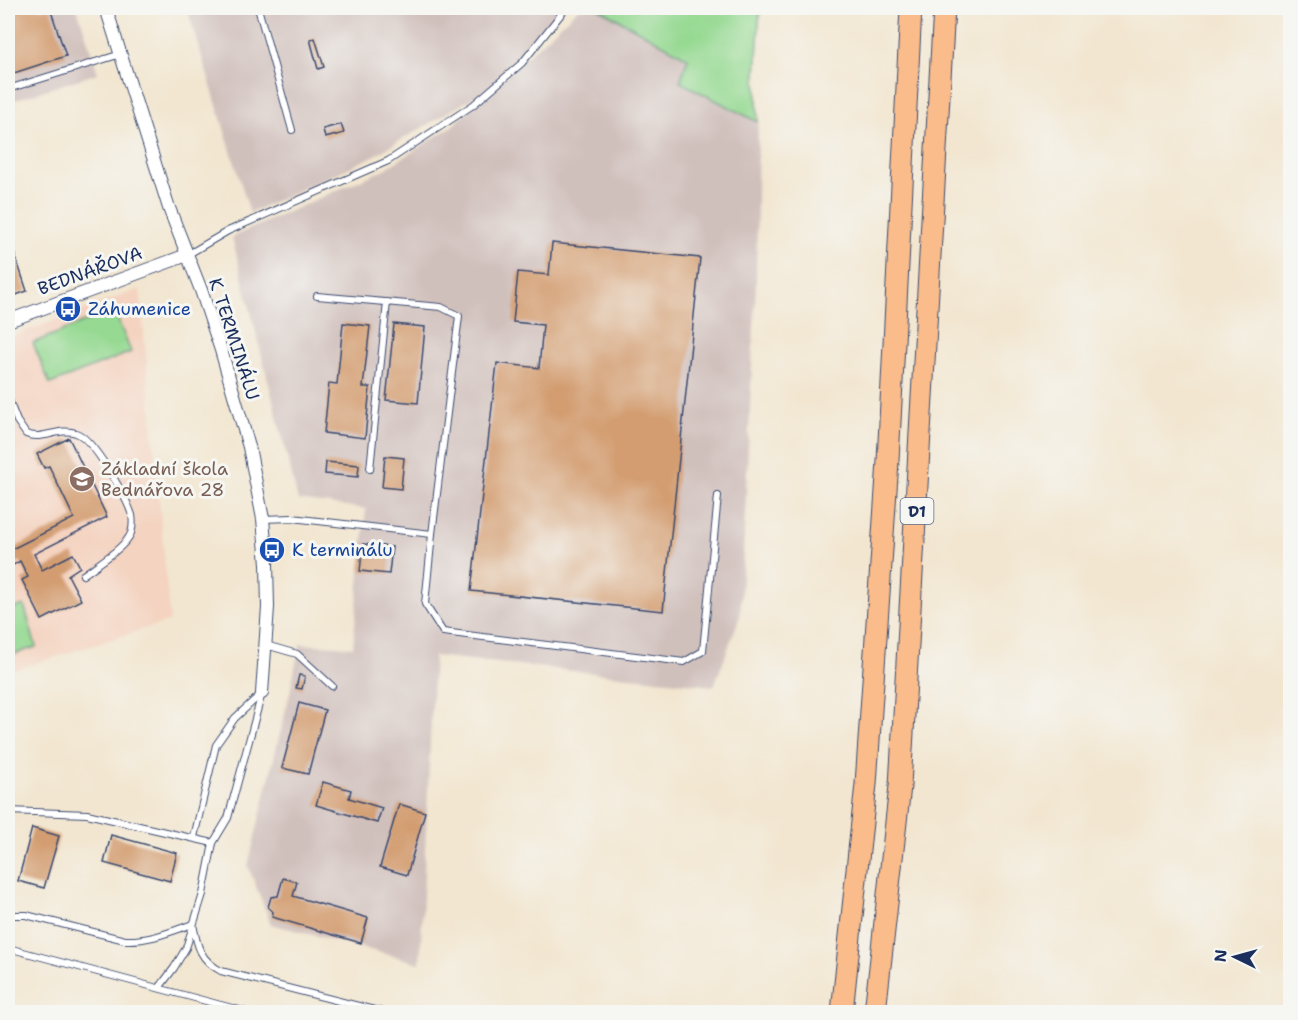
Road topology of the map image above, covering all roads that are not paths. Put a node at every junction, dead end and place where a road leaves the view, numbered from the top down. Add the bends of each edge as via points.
1 (106, 8) edge
2 (258, 8) edge
3 (566, 8) edge
4 (911, 8) edge
5 (944, 8) edge
6 (121, 54) junction
7 (8, 89) edge
8 (292, 130) dead end
9 (187, 255) junction
10 (317, 296) dead end
11 (387, 302) junction
12 (8, 321) edge
13 (8, 398) edge
14 (370, 469) dead end
15 (718, 496) dead end
16 (263, 519) junction
17 (432, 534) junction
18 (83, 575) dead end
19 (266, 645) junction
20 (332, 686) dead end
21 (262, 693) junction
22 (8, 811) edge
23 (194, 837) junction
24 (213, 843) junction
25 (8, 915) edge
26 (193, 924) junction
27 (8, 948) edge
28 (159, 988) junction
29 (8, 1010) edge
30 (19, 1012) edge
31 (247, 1012) edge
32 (382, 1012) edge
33 (842, 1012) edge
34 (875, 1012) edge

1 - 6 street, K TERMINÁLU
2 - 8 lane
3 - 9 lane via 522,63 473,105 388,161 228,231
4 - 33 highway, D1 via 866,784
5 - 34 highway, D1 via 900,786
6 - 7 lane
6 - 9 street, K TERMINÁLU
9 - 12 street, BEDNÁŘOVA
9 - 16 street, K TERMINÁLU via 224,360 249,447
10 - 11 lane
11 - 14 lane
11 - 17 lane via 441,307 459,316
13 - 18 lane via 26,434 59,431 85,438 130,512 133,525 129,537
15 - 17 lane via 703,651 684,662 443,632 425,604
16 - 17 lane via 292,518
16 - 19 street, K TERMINÁLU
19 - 20 lane via 297,654
19 - 21 street, K TERMINÁLU
21 - 23 lane via 216,745
21 - 24 lane via 228,818
22 - 23 lane via 87,814
23 - 24 lane
24 - 26 lane
25 - 26 lane via 26,915 125,940 155,937
26 - 28 lane via 186,948
26 - 32 lane via 202,957 220,971
27 - 28 lane
28 - 31 lane
29 - 30 lane

